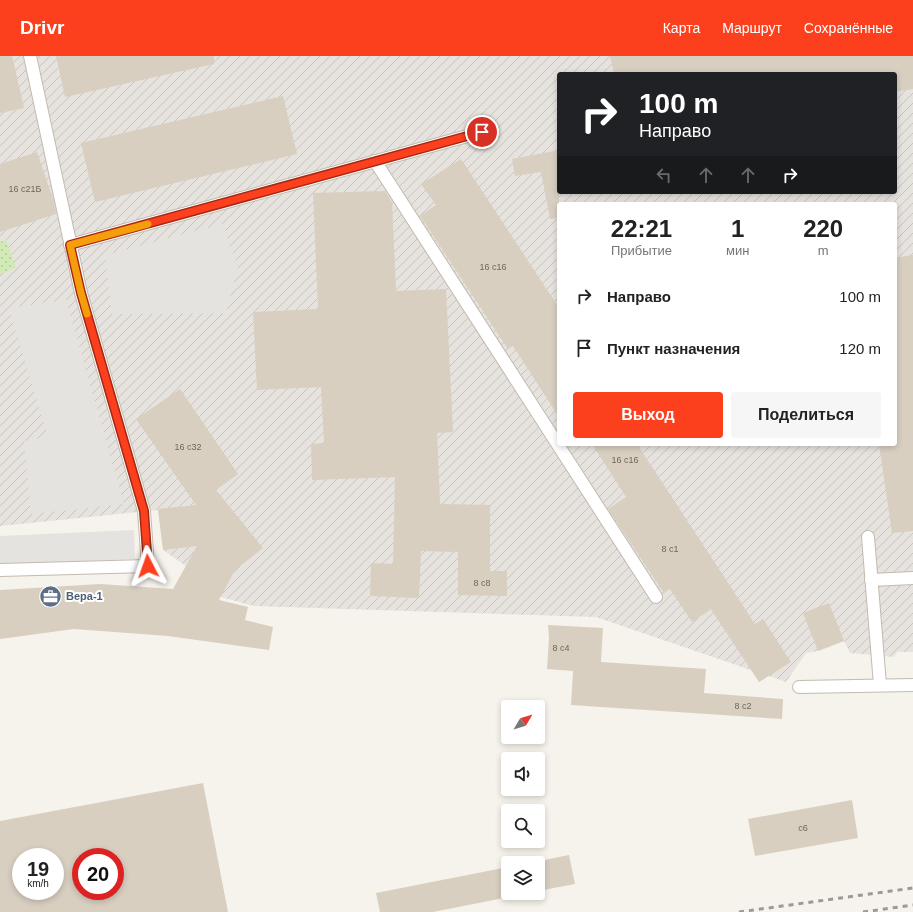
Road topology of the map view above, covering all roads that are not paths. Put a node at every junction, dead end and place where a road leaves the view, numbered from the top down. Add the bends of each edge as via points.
1 (30, 56) edge
2 (482, 132) dead end
3 (375, 161) junction
4 (70, 245) junction
5 (557, 443) edge
6 (559, 446) edge
7 (868, 537) dead end
8 (0, 570) edge
9 (913, 578) edge
10 (871, 580) junction
11 (656, 597) dead end
12 (880, 685) junction
13 (913, 685) edge
14 (799, 687) dead end

1 - 4 lane
2 - 3 lane
3 - 4 lane
3 - 5 lane
4 - 8 lane via 81,293 144,511 148,566
6 - 11 lane
7 - 10 lane
9 - 10 lane
10 - 12 lane
12 - 13 lane
12 - 14 lane

